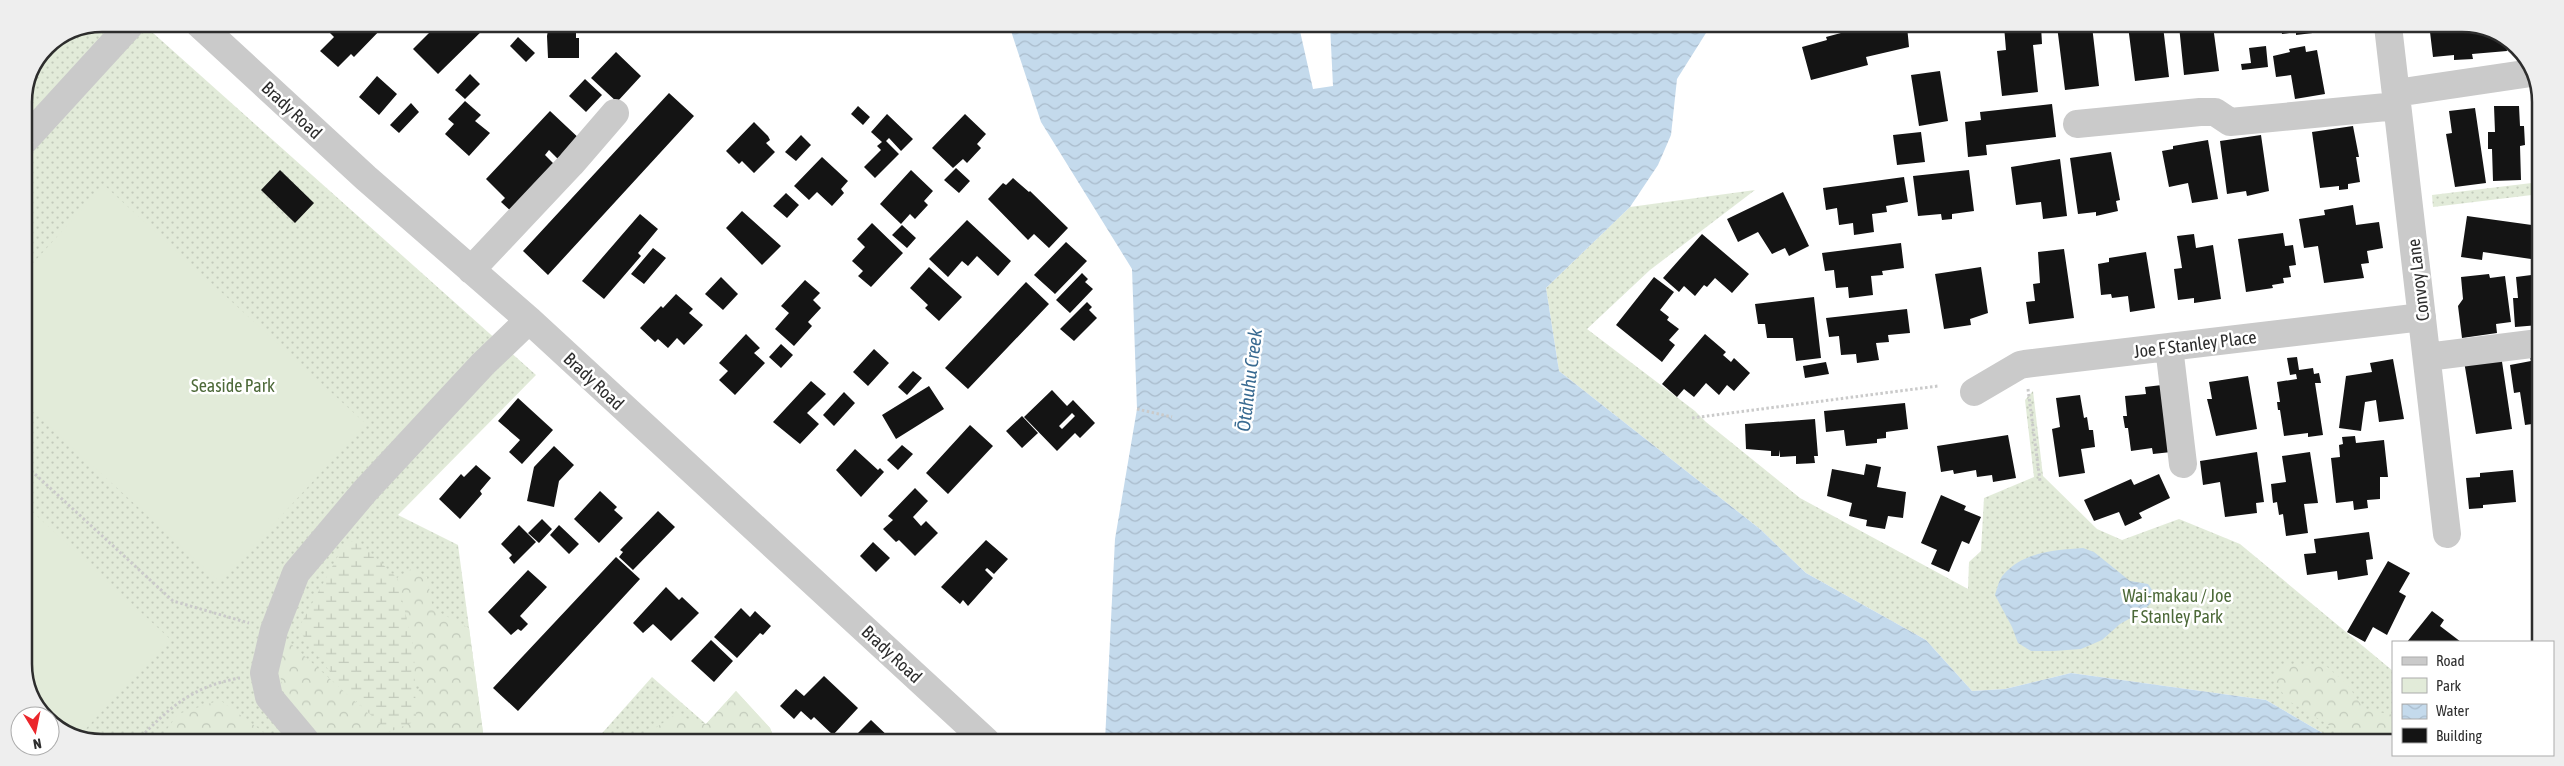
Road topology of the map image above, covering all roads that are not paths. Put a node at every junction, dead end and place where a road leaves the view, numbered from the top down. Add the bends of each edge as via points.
1 (123, 32) edge
2 (208, 32) edge
3 (2389, 32) edge
4 (2525, 74) edge
5 (2397, 99) junction
6 (615, 113) dead end
7 (2077, 124) dead end
8 (32, 132) edge
9 (471, 270) junction
10 (2422, 317) junction
11 (529, 320) junction
12 (2531, 344) edge
13 (2169, 347) junction
14 (2427, 357) junction
15 (1974, 392) dead end
16 (2183, 464) dead end
17 (2447, 534) dead end
18 (300, 734) edge
19 (979, 734) edge

1 - 8 street
2 - 9 street, Brady Road
3 - 5 street, Convoy Lane
4 - 5 street
5 - 7 street via 2230,122 2215,112 2200,112
5 - 10 street, Convoy Lane
6 - 9 street
9 - 11 street, Brady Road
10 - 13 street, Joe F Stanley Place
10 - 14 street, Convoy Lane
11 - 18 street via 483,364 365,491 296,573 274,630 264,673 269,697
11 - 19 street, Brady Road
12 - 14 street
13 - 15 street, Joe F Stanley Place via 2020,365
13 - 16 street
14 - 17 street, Convoy Lane

